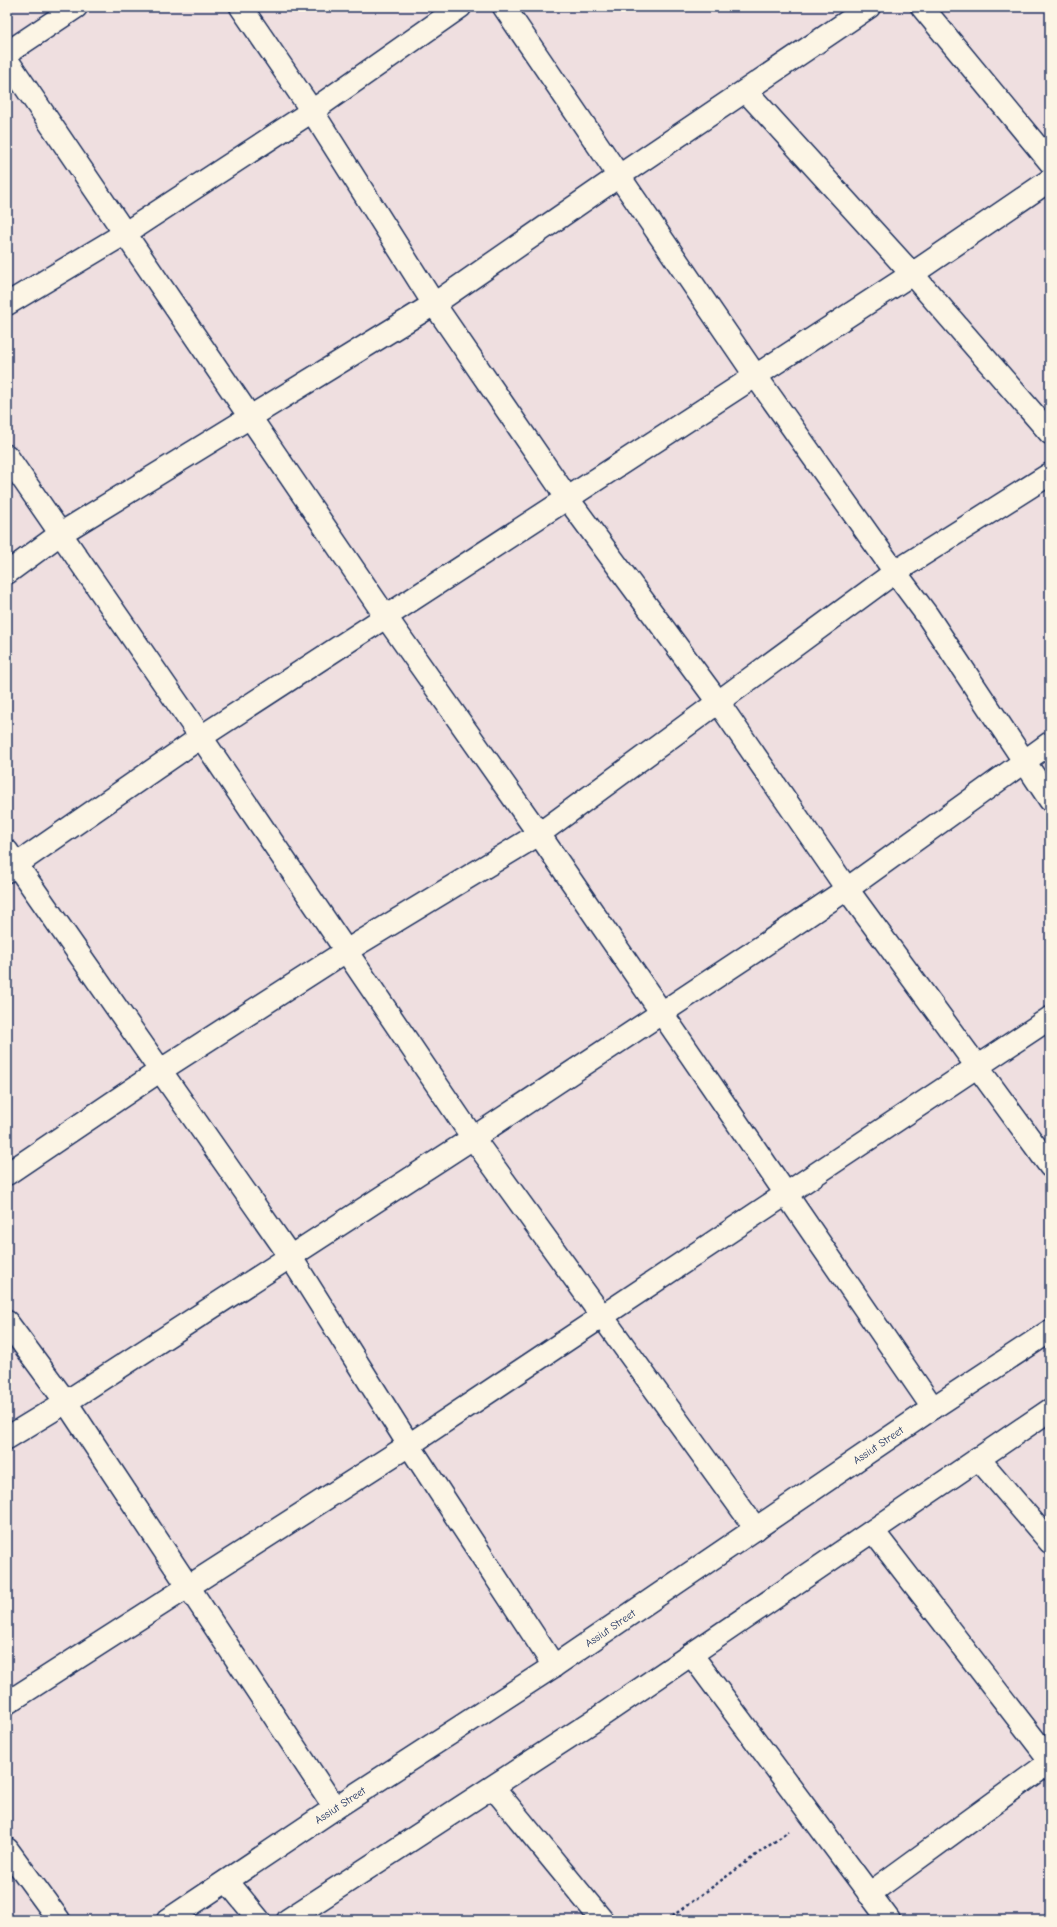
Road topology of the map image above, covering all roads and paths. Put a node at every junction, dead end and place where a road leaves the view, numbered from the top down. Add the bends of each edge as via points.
1 (76, 7) edge
2 (241, 7) edge
3 (460, 7) edge
4 (504, 7) edge
5 (869, 7) edge
6 (922, 7) edge
7 (7, 53) edge
8 (7, 60) edge
9 (746, 91) junction
10 (312, 111) junction
11 (1050, 162) edge
12 (618, 176) junction
13 (1050, 180) edge
14 (124, 234) junction
15 (912, 274) junction
16 (7, 304) edge
17 (434, 304) junction
18 (755, 375) junction
19 (250, 416) junction
20 (1050, 433) edge
21 (7, 456) edge
22 (1050, 474) edge
23 (568, 499) junction
24 (60, 534) junction
25 (7, 572) edge
26 (895, 572) junction
27 (386, 618) junction
28 (718, 702) junction
29 (201, 737) junction
30 (1050, 743) edge
31 (1023, 761) junction
32 (1050, 800) edge
33 (539, 834) junction
34 (10, 862) edge
35 (847, 889) junction
36 (346, 951) junction
37 (661, 1012) junction
38 (1050, 1018) edge
39 (977, 1067) junction
40 (161, 1070) junction
41 (472, 1138) junction
42 (1050, 1166) edge
43 (7, 1174) edge
44 (785, 1193) junction
45 (290, 1256) junction
46 (602, 1316) junction
47 (7, 1322) edge
48 (1050, 1331) edge
49 (66, 1402) junction
50 (933, 1408) junction
51 (1050, 1410) edge
52 (7, 1438) edge
53 (409, 1446) junction
54 (978, 1458) junction
55 (756, 1529) junction
56 (873, 1531) junction
57 (1050, 1542) edge
58 (188, 1588) junction
59 (691, 1654) junction
60 (554, 1666) junction
61 (7, 1703) edge
62 (1050, 1761) edge
63 (493, 1787) junction
64 (334, 1808) junction
65 (810, 1816) junction
66 (7, 1849) edge
67 (227, 1880) junction
68 (869, 1894) junction
69 (58, 1920) edge
70 (168, 1920) edge
71 (259, 1920) edge
72 (288, 1920) edge
73 (602, 1920) edge
74 (667, 1920) edge
75 (889, 1920) edge

1 - 7 street
2 - 10 street
3 - 10 street
4 - 12 street
5 - 9 street
6 - 11 street
8 - 14 street
9 - 12 street
9 - 15 street
10 - 14 street
10 - 17 street
12 - 17 street
12 - 18 street
13 - 15 street
14 - 16 street
14 - 19 street
15 - 18 street
15 - 20 street
17 - 19 street
17 - 23 street
18 - 23 street
18 - 26 street
19 - 24 street
19 - 27 street
21 - 24 street
22 - 26 street
23 - 27 street
23 - 28 street
24 - 25 street
24 - 29 street
26 - 28 street
26 - 31 street via 927,615
27 - 29 street
27 - 33 street
28 - 33 street
28 - 35 street
29 - 34 street
29 - 36 street
30 - 31 street
31 - 32 street
31 - 35 street
33 - 36 street
33 - 37 street
34 - 40 street
35 - 37 street
35 - 39 street
36 - 40 street
36 - 41 street
37 - 41 street
37 - 44 street
38 - 39 street
39 - 42 street
39 - 44 street
40 - 43 street
40 - 45 street
41 - 45 street
41 - 46 street
44 - 46 street
44 - 50 street
45 - 49 street
45 - 53 street
46 - 53 street
46 - 55 street
47 - 49 street
48 - 50 street, Assiut Street
49 - 52 street
49 - 58 street
50 - 55 street, Assiut Street
51 - 54 street
53 - 58 street
53 - 60 street
54 - 56 street
54 - 57 street
55 - 60 street, Assiut Street
56 - 59 street
56 - 62 street
58 - 61 street
58 - 64 street
59 - 63 street
59 - 65 street
60 - 64 street, Assiut Street
62 - 68 street
63 - 72 street
63 - 73 street
64 - 67 street, Assiut Street
65 - 68 street
65 - 74 path
66 - 69 street
67 - 70 street, Assiut Street
67 - 71 street
68 - 75 street

